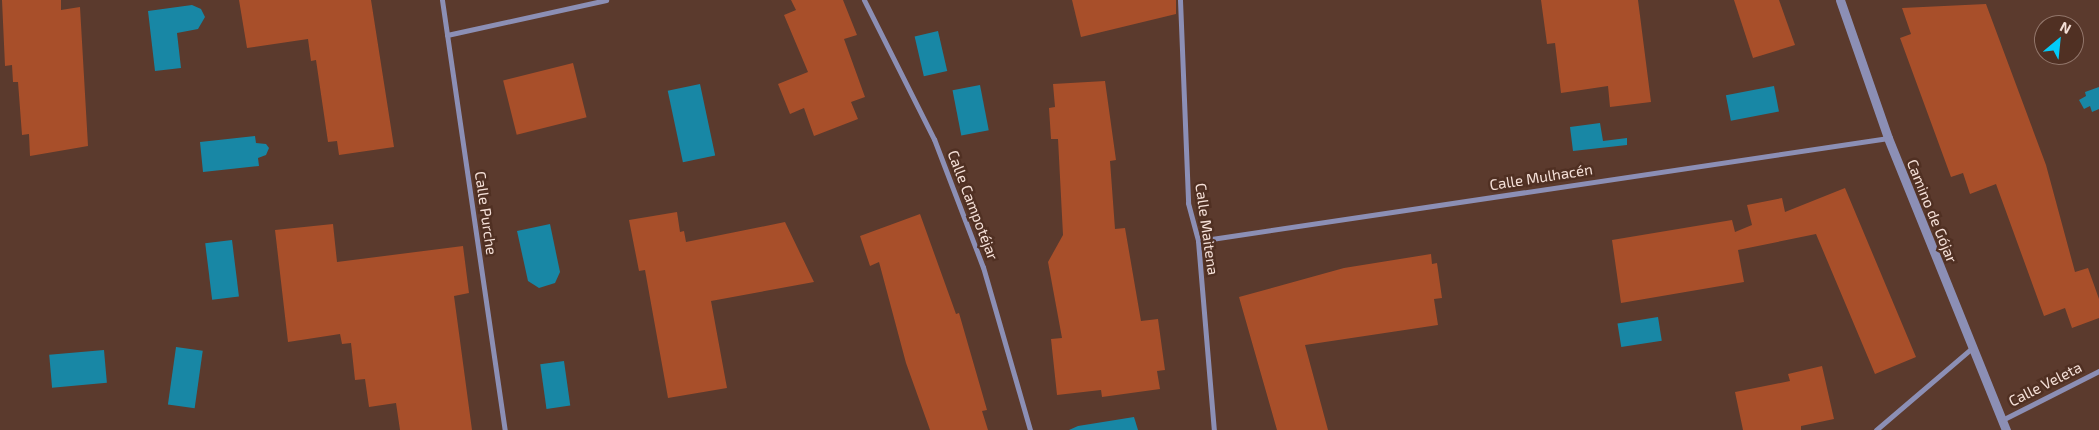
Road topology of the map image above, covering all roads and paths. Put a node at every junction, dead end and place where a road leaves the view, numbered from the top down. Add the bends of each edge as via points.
1 (442, 0) edge
2 (606, 0) edge
3 (864, 0) edge
4 (1180, 0) edge
5 (1840, 0) edge
6 (447, 35) junction
7 (1888, 138) junction
8 (1198, 241) junction
9 (1972, 348) junction
10 (2099, 371) edge
11 (2002, 420) junction
12 (505, 430) edge
13 (1030, 430) edge
14 (1214, 430) edge
15 (1876, 430) edge
16 (2006, 430) edge

1 - 6 street, Calle Purche
2 - 6 street
3 - 13 street, Calle Campotéjar via 934,139 984,267
4 - 8 street, Calle Maitena via 1188,203
5 - 7 street, Camino de Gójar
6 - 12 street, Calle Purche
7 - 8 street, Calle Mulhacén
7 - 9 street, Camino de Gójar
8 - 14 street, Calle Maitena
9 - 11 street, Camino de Gójar
9 - 15 street
10 - 11 street, Calle Veleta
11 - 16 street, Camino de Gójar

